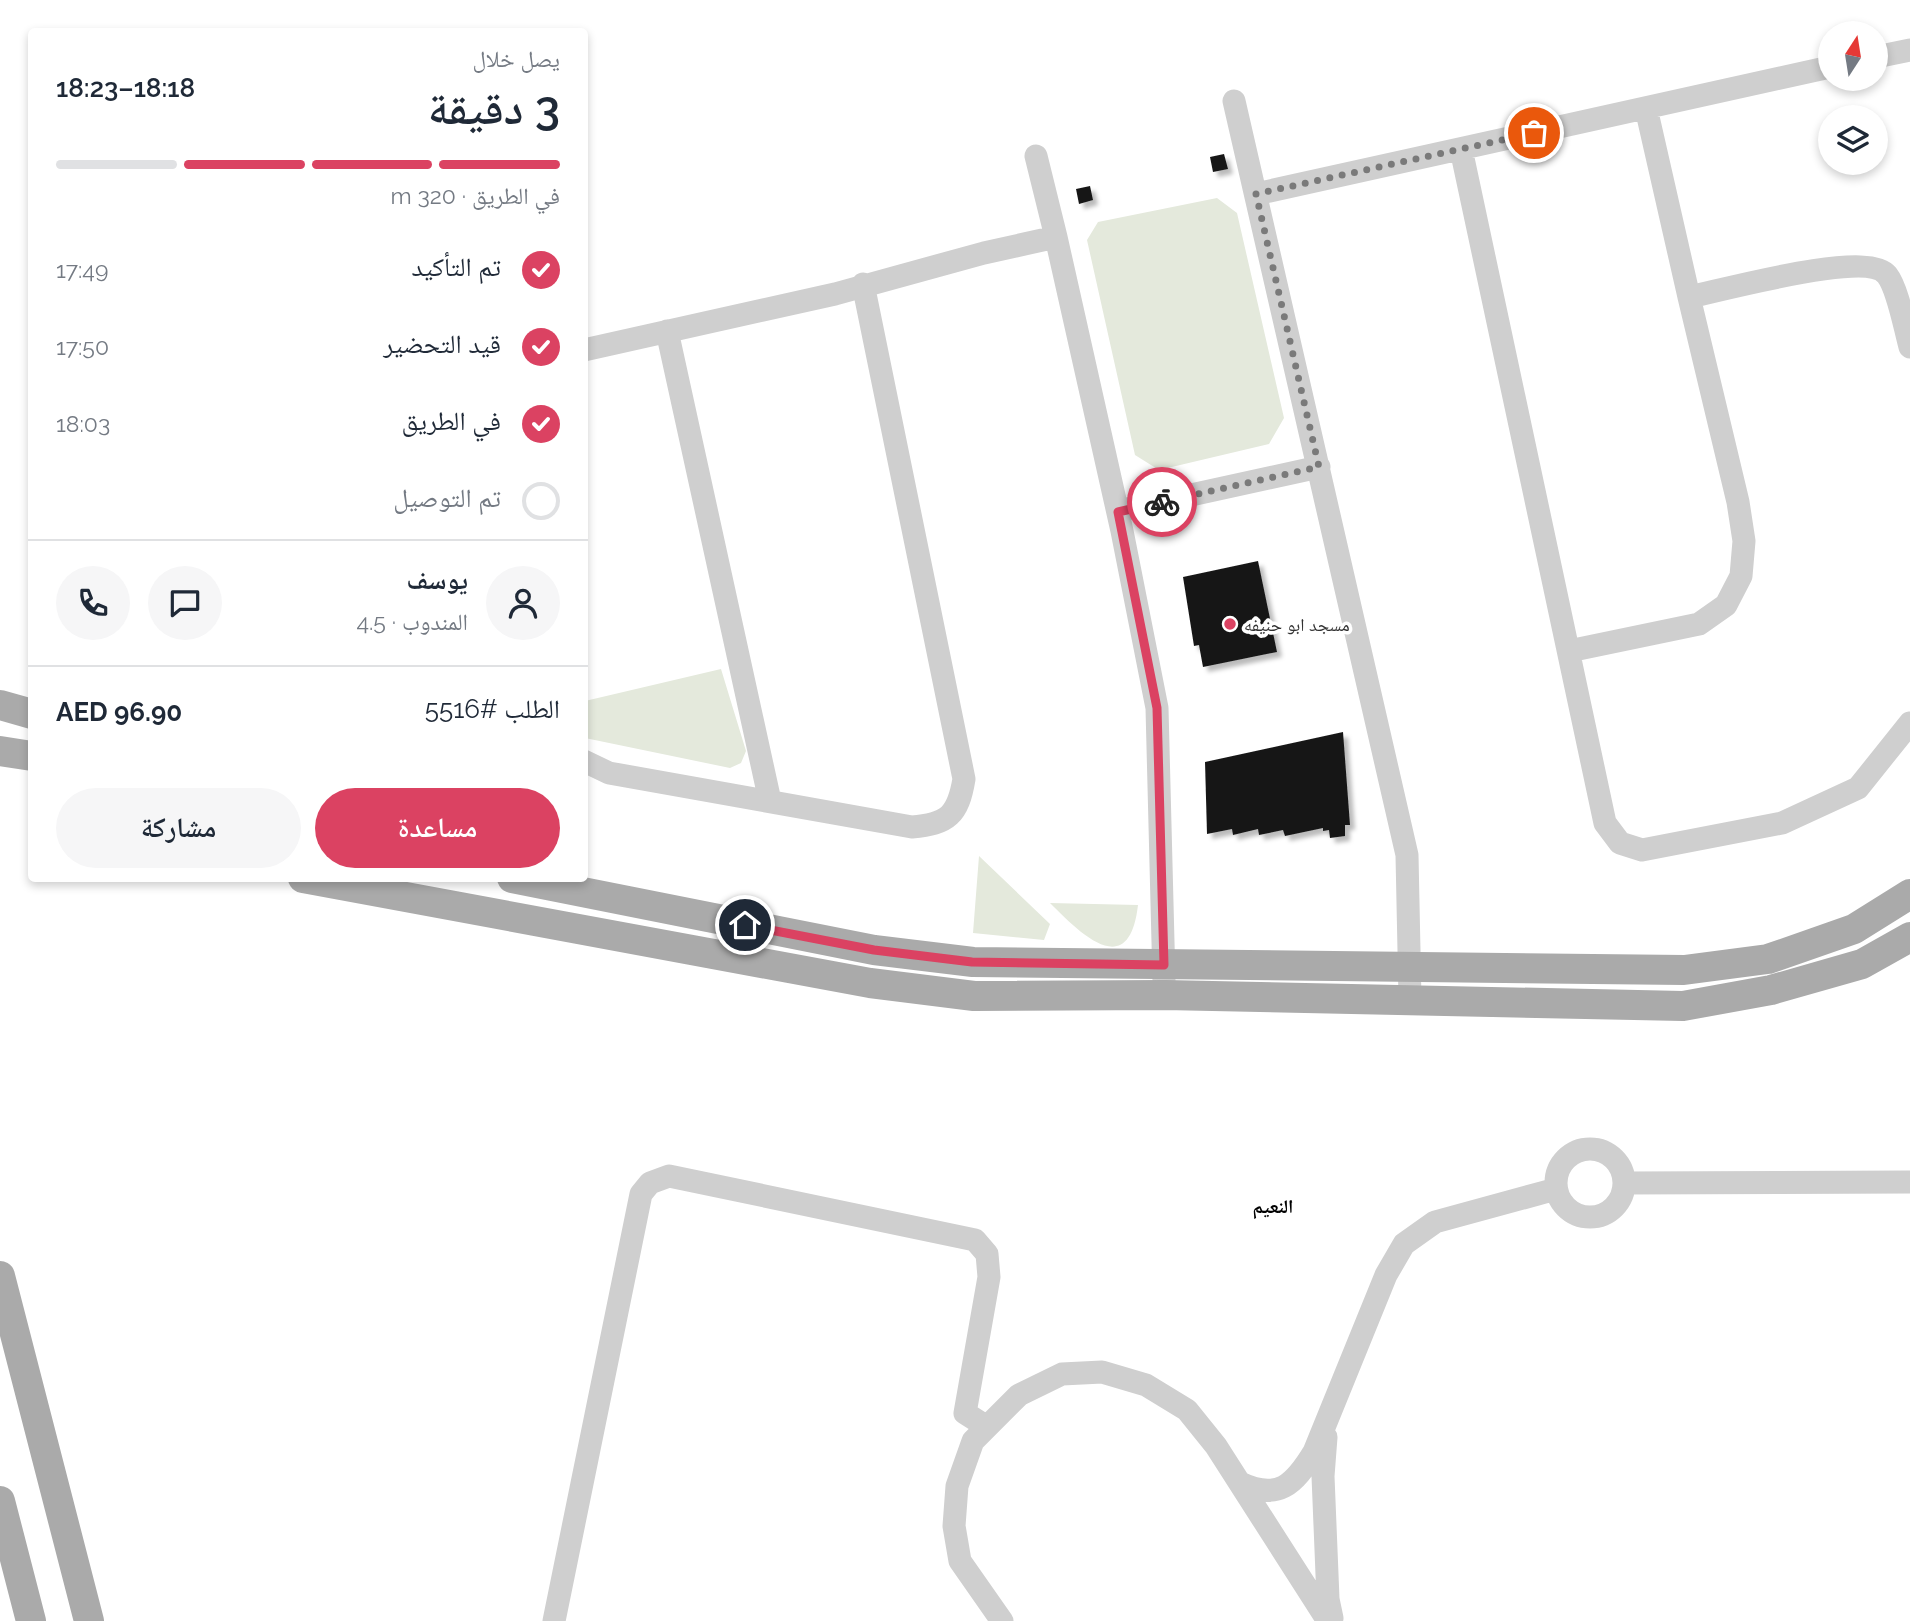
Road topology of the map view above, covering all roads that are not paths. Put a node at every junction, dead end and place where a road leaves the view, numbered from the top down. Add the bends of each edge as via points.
1 (1910, 50) edge
2 (1888, 55) edge
3 (1818, 70) edge
4 (1234, 101) dead end
5 (1646, 108) junction
6 (1461, 149) junction
7 (1036, 156) dead end
8 (1256, 194) junction
9 (1056, 237) junction
10 (863, 284) junction
11 (1689, 298) junction
12 (667, 331) junction
13 (1910, 347) edge
14 (588, 349) edge
15 (1319, 467) junction
16 (1118, 512) junction
17 (1569, 651) junction
18 (0, 705) edge
19 (28, 713) edge
20 (1910, 723) edge
21 (588, 763) edge
22 (770, 801) junction
23 (345, 882) edge
24 (532, 882) edge
25 (1910, 894) edge
26 (1910, 937) edge
27 (1164, 965) junction
28 (1408, 967) junction
29 (1165, 995) junction
30 (1410, 999) junction
31 (1910, 1182) edge
32 (1625, 1183) junction
33 (1556, 1189) junction
34 (0, 1276) edge
35 (1328, 1416) junction
36 (986, 1427) junction
37 (1240, 1483) junction
38 (0, 1501) edge
39 (31, 1621) edge
40 (89, 1621) edge
41 (554, 1621) edge
42 (1002, 1621) edge
43 (1331, 1621) edge

1 - 2 street
3 - 5 street
4 - 8 street
5 - 6 street
5 - 11 street
6 - 8 street
6 - 17 street
7 - 9 street
8 - 15 street
9 - 10 street
9 - 16 street
10 - 12 street
10 - 22 street via 964,779 961,797 951,815 936,825 912,827
11 - 13 street via 1830,267 1872,265 1887,275
11 - 17 street via 1738,502 1744,541 1741,576 1726,605 1699,624
12 - 14 street
12 - 22 street
15 - 16 street
15 - 28 street via 1407,855
16 - 27 street via 1157,708
17 - 20 street via 1605,823 1620,843 1642,850 1782,823 1858,788
18 - 19 main road
21 - 22 street via 609,773
23 - 29 main road via 870,983 974,996
24 - 27 main road via 874,950 972,962
25 - 28 main road via 1854,929 1769,960 1684,970
26 - 30 main road via 1862,964 1772,990 1684,1006
27 - 28 main road
27 - 29 street
28 - 30 street
29 - 30 main road
31 - 32 street
32 - 33 street via 1618,1204 1599,1217 1587,1218 1566,1209
32 - 33 street via 1617,1162 1598,1150 1586,1149 1575,1152 1559,1167
33 - 35 street via 1435,1222 1404,1244 1386,1275
34 - 40 main road
35 - 37 street via 1300,1475 1282,1489 1260,1492
35 - 43 street via 1323,1476
36 - 37 street via 1019,1395 1062,1374 1102,1372 1146,1385 1187,1410
36 - 41 street via 965,1413 989,1277 987,1254 975,1240 669,1176 650,1183 641,1194
36 - 42 street via 973,1441 957,1486 954,1526 960,1561
37 - 43 street
38 - 39 main road

